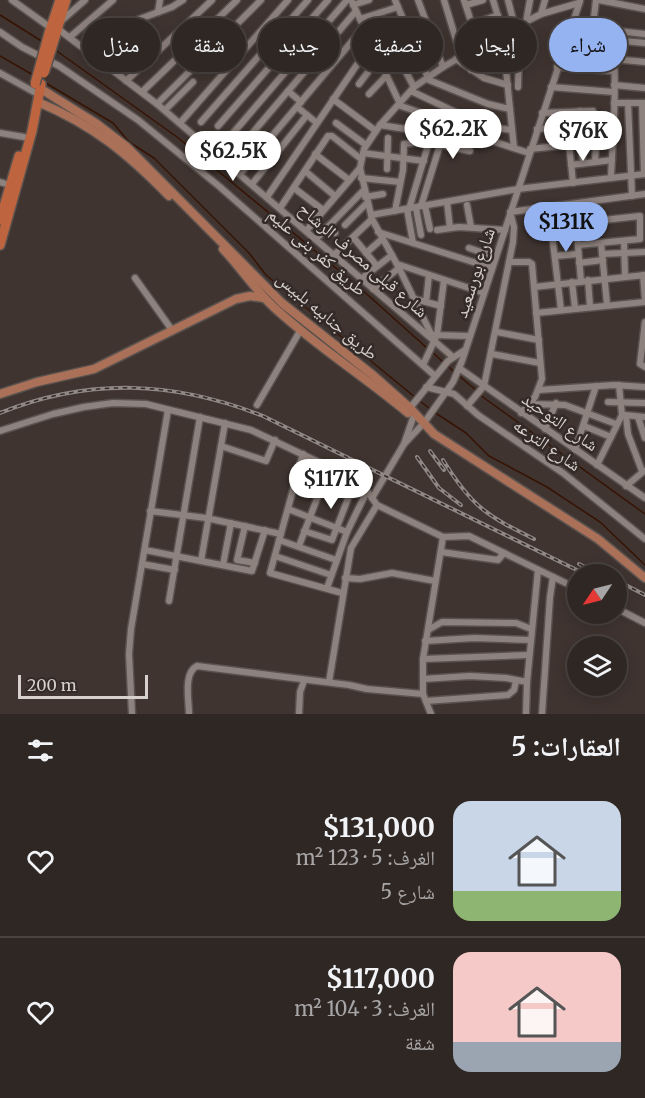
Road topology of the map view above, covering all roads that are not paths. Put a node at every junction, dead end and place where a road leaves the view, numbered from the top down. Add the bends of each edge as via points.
1 (12, 0) edge
2 (60, 0) edge
3 (66, 0) edge
4 (85, 0) edge
5 (113, 0) edge
6 (160, 0) edge
7 (183, 0) edge
8 (212, 0) edge
9 (237, 0) edge
10 (261, 0) edge
11 (288, 0) edge
12 (308, 0) edge
13 (328, 0) edge
14 (346, 0) edge
15 (369, 0) edge
16 (395, 0) edge
17 (418, 0) edge
18 (444, 0) edge
19 (483, 0) edge
20 (493, 0) edge
21 (508, 0) edge
22 (530, 0) edge
23 (545, 0) edge
24 (562, 0) edge
25 (598, 0) edge
26 (579, 1) edge
27 (465, 3) edge
28 (354, 5) edge
29 (640, 6) edge
30 (398, 7) junction
31 (559, 8) junction
32 (158, 12) junction
33 (541, 14) junction
34 (498, 15) junction
35 (638, 17) dead end
36 (142, 18) edge
37 (366, 18) edge
38 (402, 18) edge
39 (425, 18) edge
40 (470, 18) edge
41 (490, 18) edge
42 (499, 18) edge
43 (517, 18) edge
44 (523, 18) edge
45 (533, 18) edge
46 (573, 18) edge
47 (595, 18) edge
48 (54, 30) junction
49 (0, 32) edge
50 (627, 32) edge
51 (645, 34) edge
52 (70, 37) junction
53 (627, 41) edge
54 (455, 43) edge
55 (645, 43) edge
56 (352, 45) edge
57 (82, 47) edge
58 (627, 59) edge
59 (455, 60) edge
60 (645, 62) edge
61 (443, 68) edge
62 (114, 72) edge
63 (352, 72) edge
64 (367, 72) edge
65 (384, 72) edge
66 (404, 72) edge
67 (426, 72) edge
68 (437, 72) edge
69 (474, 72) edge
70 (506, 72) edge
71 (519, 72) edge
72 (555, 72) edge
73 (613, 72) edge
74 (0, 73) edge
75 (386, 76) junction
76 (428, 78) junction
77 (126, 81) junction
78 (193, 82) dead end
79 (359, 84) dead end
80 (508, 85) junction
81 (38, 87) junction
82 (518, 87) dead end
83 (550, 87) junction
84 (614, 88) junction
85 (645, 88) edge
86 (412, 89) junction
87 (288, 91) junction
88 (142, 92) junction
89 (369, 94) dead end
90 (333, 99) junction
91 (38, 102) junction
92 (614, 103) junction
93 (628, 103) junction
94 (643, 103) edge
95 (158, 104) junction
96 (399, 104) junction
97 (299, 105) junction
98 (510, 109) junction
99 (165, 110) junction
100 (580, 111) junction
101 (566, 112) junction
102 (542, 113) junction
103 (307, 115) junction
104 (201, 122) dead end
105 (435, 122) junction
106 (180, 123) junction
107 (317, 123) junction
108 (336, 123) dead end
109 (218, 126) dead end
110 (378, 128) junction
111 (537, 129) junction
112 (512, 130) junction
113 (598, 130) dead end
114 (419, 131) dead end
115 (583, 131) dead end
116 (0, 133) edge
117 (24, 137) junction
118 (388, 138) dead end
119 (430, 141) junction
120 (596, 143) dead end
121 (569, 144) junction
122 (366, 145) junction
123 (514, 148) junction
124 (470, 151) dead end
125 (530, 151) junction
126 (216, 153) junction
127 (644, 153) edge
128 (315, 154) junction
129 (388, 155) junction
130 (362, 156) junction
131 (404, 157) junction
132 (612, 160) junction
133 (424, 161) junction
134 (595, 162) junction
135 (228, 163) junction
136 (583, 163) junction
137 (571, 165) junction
138 (360, 168) junction
139 (387, 169) dead end
140 (305, 171) junction
141 (240, 174) junction
142 (644, 174) edge
143 (631, 176) junction
144 (361, 178) junction
145 (611, 178) junction
146 (349, 180) junction
147 (159, 182) junction
148 (400, 182) junction
149 (573, 183) junction
150 (5, 184) edge
151 (252, 184) junction
152 (294, 188) junction
153 (518, 189) junction
154 (383, 194) dead end
155 (645, 194) edge
156 (336, 196) junction
157 (632, 196) junction
158 (267, 197) junction
159 (365, 197) junction
160 (447, 202) junction
161 (467, 205) dead end
162 (416, 207) junction
163 (280, 208) junction
164 (323, 210) junction
165 (395, 211) junction
166 (510, 212) junction
167 (371, 217) junction
168 (0, 220) edge
169 (576, 223) junction
170 (345, 225) dead end
171 (551, 226) junction
172 (327, 227) junction
173 (471, 227) junction
174 (450, 228) junction
175 (530, 228) dead end
176 (505, 230) junction
177 (306, 231) junction
178 (378, 232) junction
179 (335, 233) dead end
180 (421, 235) dead end
181 (354, 237) junction
182 (316, 239) junction
183 (382, 239) junction
184 (624, 241) junction
185 (413, 243) junction
186 (601, 243) junction
187 (0, 245) edge
188 (578, 245) junction
189 (645, 252) edge
190 (366, 253) junction
191 (625, 253) junction
192 (578, 254) junction
193 (334, 255) junction
194 (392, 255) junction
195 (555, 256) junction
196 (496, 257) junction
197 (602, 257) junction
198 (461, 258) junction
199 (509, 262) junction
200 (579, 263) junction
201 (377, 266) junction
202 (398, 266) junction
203 (492, 268) junction
204 (429, 275) junction
205 (644, 275) edge
206 (626, 276) junction
207 (135, 278) dead end
208 (604, 278) junction
209 (362, 279) junction
210 (444, 280) junction
211 (584, 281) junction
212 (572, 282) junction
213 (558, 284) junction
214 (534, 287) junction
215 (373, 288) junction
216 (263, 293) junction
217 (484, 293) junction
218 (415, 300) junction
219 (645, 301) edge
220 (426, 302) junction
221 (607, 304) junction
222 (441, 306) junction
223 (590, 306) junction
224 (575, 308) junction
225 (561, 310) junction
226 (536, 313) junction
227 (645, 322) edge
228 (172, 330) junction
229 (300, 331) junction
230 (497, 332) junction
231 (470, 336) junction
232 (326, 337) junction
233 (434, 339) junction
234 (538, 340) junction
235 (319, 347) junction
236 (465, 350) junction
237 (492, 354) junction
238 (450, 359) junction
239 (424, 363) junction
240 (540, 363) junction
241 (645, 367) edge
242 (459, 368) junction
243 (437, 373) junction
244 (619, 385) junction
245 (596, 386) junction
246 (645, 387) edge
247 (483, 388) junction
248 (424, 389) junction
249 (539, 390) junction
250 (446, 392) junction
251 (0, 394) edge
252 (608, 402) dead end
253 (621, 402) junction
254 (556, 403) junction
255 (645, 403) edge
256 (469, 404) junction
257 (530, 404) junction
258 (257, 405) dead end
259 (411, 406) junction
260 (168, 410) junction
261 (521, 413) junction
262 (589, 413) junction
263 (624, 415) junction
264 (200, 417) junction
265 (642, 417) edge
266 (413, 418) junction
267 (424, 422) junction
268 (225, 423) junction
269 (616, 424) junction
270 (584, 426) junction
271 (544, 429) junction
272 (0, 431) edge
273 (611, 438) junction
274 (645, 438) edge
275 (275, 441) junction
276 (404, 444) junction
277 (221, 446) junction
278 (575, 450) junction
279 (303, 454) junction
280 (597, 465) junction
281 (329, 467) junction
282 (643, 471) edge
283 (354, 483) junction
284 (626, 486) junction
285 (367, 491) junction
286 (372, 498) junction
287 (645, 498) edge
288 (377, 505) junction
289 (288, 509) junction
290 (150, 511) junction
291 (183, 515) junction
292 (310, 516) junction
293 (208, 518) junction
294 (231, 523) junction
295 (245, 526) junction
296 (337, 528) junction
297 (264, 530) junction
298 (304, 531) junction
299 (347, 532) junction
300 (280, 537) junction
301 (443, 537) junction
302 (645, 539) edge
303 (299, 546) junction
304 (145, 550) junction
305 (441, 552) junction
306 (504, 553) junction
307 (177, 556) junction
308 (275, 556) junction
309 (224, 557) junction
310 (237, 560) junction
311 (336, 560) junction
312 (201, 561) junction
313 (255, 563) junction
314 (142, 564) junction
315 (223, 566) junction
316 (175, 570) junction
317 (538, 570) junction
318 (331, 575) junction
319 (553, 577) junction
320 (345, 578) junction
321 (645, 578) edge
322 (435, 581) junction
323 (567, 584) edge
324 (327, 588) junction
325 (342, 593) junction
326 (169, 601) dead end
327 (627, 614) edge
328 (645, 623) edge
329 (531, 629) junction
330 (428, 630) junction
331 (530, 640) junction
332 (425, 641) junction
333 (528, 655) junction
334 (423, 659) junction
335 (423, 678) junction
336 (304, 681) junction
337 (516, 681) junction
338 (329, 682) junction
339 (526, 682) junction
340 (424, 698) junction
341 (132, 714) edge
342 (189, 714) edge
343 (299, 714) edge
344 (431, 714) edge
345 (526, 714) edge
346 (542, 714) edge

1 - 48 street
2 - 48 highway
3 - 48 highway
4 - 48 street
5 - 52 street
6 - 32 street
7 - 32 street
8 - 77 street
9 - 88 street
10 - 95 street
11 - 106 street
12 - 104 street
13 - 109 street
14 - 126 street
15 - 28 street
16 - 30 street
17 - 39 street
18 - 54 street
19 - 27 street
20 - 34 street
21 - 43 street
22 - 44 street
23 - 33 street
24 - 31 street
25 - 29 street
25 - 47 street
26 - 31 street
26 - 46 street, شارع بورسعيد
27 - 40 street
28 - 87 street
29 - 35 street
30 - 37 street
30 - 38 street
31 - 33 street
32 - 36 street
33 - 45 street
34 - 41 street
34 - 42 street
48 - 52 street, شارع قبلى مصرف الرشاح
48 - 81 highway, bridge
49 - 239 street, طريق كفر بنى عليم via 59,66 138,120
50 - 51 street
52 - 57 street, شارع قبلى مصرف الرشاح
53 - 55 street
56 - 97 street
58 - 60 street
59 - 61 street
62 - 77 street, شارع قبلى مصرف الرشاح
63 - 90 street
64 - 79 street
65 - 75 street
66 - 86 street
67 - 76 street
68 - 76 street
69 - 80 street
70 - 80 street
71 - 82 street
72 - 83 street, شارع بورسعيد
73 - 84 street
74 - 81 street
75 - 89 street
75 - 96 street
76 - 86 street
76 - 98 street via 477,100
77 - 88 street, شارع قبلى مصرف الرشاح
78 - 99 street
80 - 98 street
81 - 91 highway
81 - 117 highway
81 - 147 main road, طريق جنابيه بلبيس via 113,135
83 - 84 street
83 - 102 street, شارع بورسعيد
84 - 85 street
84 - 92 street
86 - 96 street
86 - 112 street via 487,127
87 - 97 street
87 - 135 street
88 - 95 street, شارع قبلى مصرف الرشاح
90 - 107 street
90 - 110 street
91 - 147 main road, طريق جنابيه بلبيس via 101,134
91 - 187 highway
92 - 93 street
92 - 132 street
93 - 94 street
93 - 143 street
94 - 127 street
95 - 99 street, شارع قبلى مصرف الرشاح
96 - 105 street via 433,117
96 - 110 street
97 - 103 street
97 - 141 street
98 - 112 street
99 - 106 street, شارع قبلى مصرف الرشاح
100 - 101 street
100 - 113 street via 593,111
100 - 115 street
101 - 102 street
101 - 111 street via 570,128
102 - 111 street, شارع بورسعيد
103 - 107 street
103 - 151 street
105 - 119 street
105 - 123 street
106 - 126 street, شارع قبلى مصرف الرشاح
107 - 158 street
108 - 122 street
110 - 114 street
110 - 122 street
111 - 125 street, شارع بورسعيد
112 - 123 street
116 - 117 street
117 - 150 highway
118 - 129 street
119 - 131 street via 405,143
119 - 133 street
120 - 134 street
121 - 125 street
121 - 136 street via 580,146
121 - 137 street
122 - 130 street
123 - 125 street
124 - 162 street via 440,146
125 - 153 street, شارع بورسعيد
126 - 135 street, شارع قبلى مصرف الرشاح
127 - 142 street
128 - 130 street via 330,135
128 - 140 street
128 - 146 street
129 - 130 street
129 - 131 street
129 - 139 street
130 - 138 street
131 - 133 street
131 - 148 street
132 - 134 street
132 - 145 street
133 - 162 street
134 - 136 street
135 - 141 street, شارع قبلى مصرف الرشاح
136 - 137 street
137 - 149 street
138 - 144 street
138 - 146 street
140 - 152 street
140 - 156 street
141 - 151 street, شارع قبلى مصرف الرشاح
142 - 143 street
143 - 145 street
143 - 157 street
144 - 148 street
144 - 159 street
145 - 149 street
146 - 156 street
147 - 216 main road, طريق جنابيه بلبيس
148 - 165 street
149 - 153 street
150 - 168 highway
151 - 158 street, شارع قبلى مصرف الرشاح
152 - 163 street
152 - 164 street
153 - 160 street
153 - 166 street, شارع بورسعيد
154 - 159 street
155 - 157 street
156 - 164 street
157 - 166 street
158 - 163 street, شارع قبلى مصرف الرشاح
159 - 167 street
159 - 170 street
159 - 172 street
160 - 162 street
160 - 174 street
161 - 173 street
162 - 165 street
162 - 174 street via 433,229
162 - 180 street
162 - 185 street
163 - 177 street, شارع قبلى مصرف الرشاح
164 - 177 street
165 - 167 street
166 - 176 street, شارع بورسعيد
166 - 199 street via 514,234
167 - 178 street
167 - 181 street
169 - 171 street
169 - 184 street via 639,215 641,237
169 - 188 street
171 - 175 street
171 - 195 street
172 - 179 street
172 - 182 street
173 - 174 street
173 - 176 street
176 - 196 street, شارع بورسعيد
177 - 182 street, شارع قبلى مصرف الرشاح
178 - 183 street
178 - 185 street
181 - 190 street
181 - 193 street
182 - 193 street, شارع قبلى مصرف الرشاح
183 - 190 street
183 - 194 street
184 - 186 street
184 - 191 street
185 - 198 street
186 - 188 street
186 - 197 street
188 - 192 street
189 - 191 street
190 - 201 street
191 - 197 street
191 - 206 street
192 - 195 street
192 - 200 street
193 - 209 street, شارع قبلى مصرف الرشاح
194 - 201 street
194 - 202 street
195 - 213 street
196 - 198 street via 467,248
196 - 203 street, شارع بورسعيد
197 - 200 street
197 - 208 street
198 - 203 street
199 - 214 street via 531,263
199 - 230 street
200 - 211 street
201 - 209 street
202 - 204 street
202 - 215 street
202 - 218 street
203 - 217 street, شارع بورسعيد
204 - 210 street
204 - 220 street
205 - 206 street
205 - 219 street
206 - 208 street
207 - 228 street
208 - 211 street
208 - 221 street
209 - 215 street, شارع قبلى مصرف الرشاح
210 - 217 street
210 - 222 street
211 - 212 street
211 - 223 street
212 - 213 street
212 - 224 street
213 - 214 street
213 - 225 street
214 - 226 street
215 - 233 street, شارع قبلى مصرف الرشاح
216 - 228 main road, طريق جنابيه بلبيس via 236,299
216 - 229 main road, طريق جنابيه بلبيس
216 - 232 main road, طريق جنابيه بلبيس
217 - 231 street, شارع بورسعيد
218 - 220 street
218 - 233 street
219 - 221 street
220 - 222 street
221 - 223 street
222 - 233 street
223 - 224 street
224 - 225 street
225 - 226 street
226 - 234 street
227 - 241 street via 640,364
228 - 251 main road, طريق جنابيه بلبيس via 94,369
229 - 235 main road, طريق جنابيه بلبيس
229 - 258 street
230 - 234 street
230 - 237 street
231 - 233 street
231 - 236 street, شارع بورسعيد
232 - 235 main road
232 - 259 main road, طريق جنابيه بلبيس
233 - 238 street, شارع قبلى مصرف الرشاح
233 - 239 street
234 - 240 street
235 - 266 main road, طريق جنابيه بلبيس
236 - 238 street
236 - 242 street, شارع بورسعيد
237 - 240 street
237 - 247 street
238 - 243 street
239 - 243 street, طريق كفر بنى عليم
240 - 249 street
242 - 247 street, شارع التوحيد
242 - 250 street, شارع بورسعيد
243 - 248 street
244 - 245 street
244 - 246 street
244 - 253 street
245 - 249 street
245 - 262 street
247 - 256 street
247 - 261 street, شارع التوحيد
248 - 250 street, شارع الترعه
248 - 259 street
249 - 257 street
250 - 256 street, شارع الترعه
250 - 267 street, شارع بورسعيد
252 - 253 street
253 - 255 street
253 - 263 street
254 - 257 street
254 - 262 street
254 - 271 street
256 - 302 street, شارع الترعه
257 - 261 street
259 - 267 main road, طريق جنابيه بلبيس
260 - 264 street
260 - 272 street via 146,404 113,403 52,414
260 - 290 street
261 - 271 street, شارع التوحيد
262 - 269 street
262 - 270 street
263 - 265 street
263 - 269 street
263 - 282 street
264 - 268 street
264 - 291 street
265 - 274 street
266 - 267 main road, طريق جنابيه بلبيس
266 - 276 street
267 - 276 street, شارع بورسعيد
267 - 321 main road, طريق جنابيه بلبيس via 442,441 609,549
268 - 275 street
268 - 277 street
269 - 273 street
270 - 273 street
270 - 278 street
271 - 278 street, شارع التوحيد
273 - 280 street
275 - 277 street via 266,461
275 - 279 street
276 - 286 street
277 - 293 street
278 - 280 street, شارع التوحيد
279 - 281 street
279 - 289 street
280 - 284 street, شارع التوحيد
281 - 283 street
281 - 292 street
282 - 284 street
283 - 285 street
283 - 296 street
284 - 287 street, شارع التوحيد
285 - 286 street
285 - 299 street
286 - 288 street
288 - 301 street
288 - 320 street via 353,540
289 - 292 street
289 - 300 street
290 - 291 street
290 - 304 street
291 - 293 street
291 - 307 street
292 - 296 street
292 - 298 street
293 - 294 street
293 - 312 street
294 - 295 street
294 - 309 street
295 - 297 street
295 - 310 street
296 - 298 street via 332,541
296 - 299 street
297 - 300 street
297 - 313 street
298 - 303 street
299 - 311 street
300 - 303 street
300 - 308 street
301 - 305 street
301 - 306 street via 470,536
303 - 311 street
304 - 307 street
304 - 314 street
305 - 306 street via 498,560
305 - 322 street
306 - 317 street
307 - 312 street
307 - 316 street
308 - 318 street
308 - 324 street via 270,574
309 - 310 street
309 - 315 street
310 - 313 street
311 - 318 street
312 - 315 street
313 - 315 street via 250,571
314 - 316 street
314 - 341 street via 129,654
316 - 326 street
317 - 319 street
317 - 329 street
318 - 324 street
319 - 323 street
319 - 346 street
320 - 322 street via 392,573
320 - 325 street
322 - 330 street
324 - 325 street
325 - 338 street
327 - 328 street
329 - 330 street via 516,623 442,622
329 - 331 street
330 - 332 street
331 - 332 street
331 - 333 street
332 - 334 street
333 - 334 street
333 - 339 street
334 - 335 street
335 - 337 street via 470,676
335 - 340 street
336 - 338 street
336 - 342 street via 197,666 189,675
336 - 343 street
337 - 339 street
337 - 340 street via 508,695
338 - 340 street
339 - 345 street
340 - 344 street

